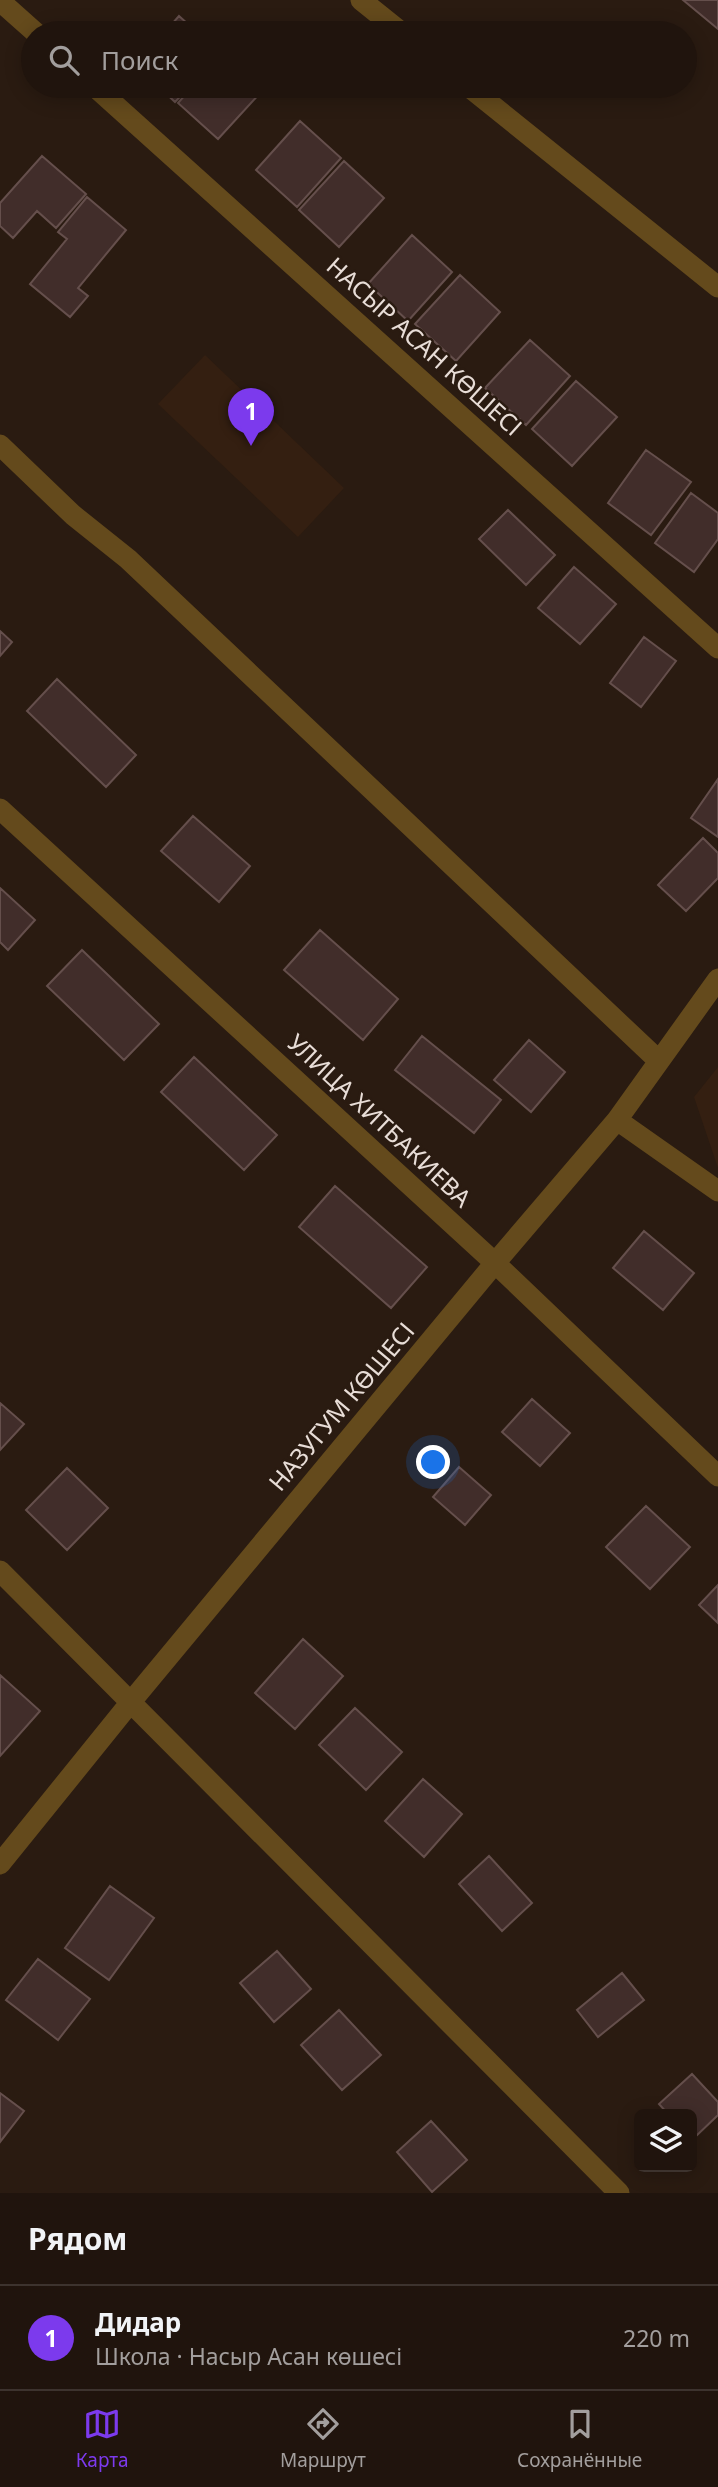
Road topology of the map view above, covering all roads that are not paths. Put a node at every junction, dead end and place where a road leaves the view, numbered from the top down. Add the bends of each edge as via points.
1 (361, 0) edge
2 (0, 1) edge
3 (22, 21) edge
4 (387, 21) edge
5 (107, 98) edge
6 (483, 98) edge
7 (718, 287) edge
8 (0, 445) edge
9 (718, 648) edge
10 (0, 809) edge
11 (718, 979) edge
12 (659, 1061) junction
13 (617, 1120) junction
14 (718, 1191) edge
15 (495, 1263) junction
16 (718, 1476) edge
17 (0, 1572) edge
18 (130, 1703) junction
19 (0, 1864) edge
20 (619, 2193) edge

1 - 4 street
2 - 3 street
5 - 9 street, НАСЫР АСАН КӨШЕСІ
6 - 7 street
8 - 12 street via 73,515 128,559
10 - 15 street, УЛИЦА ХИТБАКИЕВА
11 - 12 street, НАЗУГУМ КӨШЕСІ
12 - 13 street, НАЗУГУМ КӨШЕСІ
13 - 14 street
13 - 15 street, НАЗУГУМ КӨШЕСІ
15 - 16 street, УЛИЦА ХИТБАКИЕВА
15 - 18 street, НАЗУГУМ КӨШЕСІ
17 - 18 street
18 - 19 street, НАЗУГУМ КӨШЕСІ
18 - 20 street

